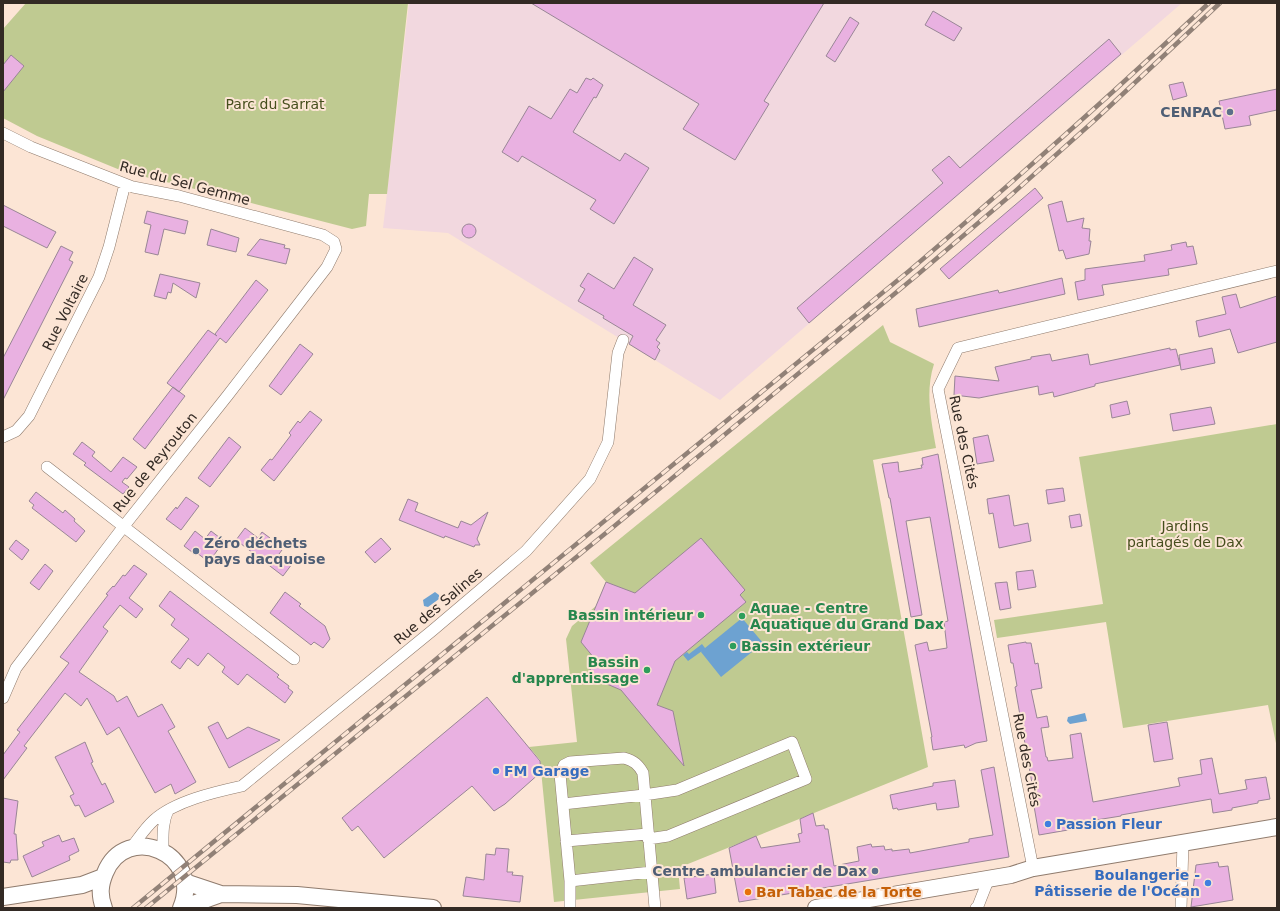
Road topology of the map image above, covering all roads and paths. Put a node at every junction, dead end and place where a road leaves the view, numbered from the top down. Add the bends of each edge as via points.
1 (3, 133) edge
2 (125, 184) junction
3 (336, 249) joint
4 (1277, 271) edge
5 (623, 340) dead end
6 (3, 437) edge
7 (47, 467) dead end
8 (124, 526) junction
9 (294, 658) dead end
10 (3, 698) edge
11 (644, 795) junction
12 (562, 804) junction
13 (168, 810) junction
14 (1277, 827) edge
15 (648, 836) junction
16 (566, 841) junction
17 (1183, 843) junction
18 (131, 848) junction
19 (163, 851) junction
20 (1033, 868) junction
21 (651, 872) junction
22 (103, 877) junction
23 (989, 878) junction
24 (570, 881) junction
25 (185, 882) junction
26 (221, 894) junction
27 (3, 897) edge
28 (104, 908) edge
29 (181, 908) edge
30 (425, 908) edge
31 (570, 908) edge
32 (655, 908) edge
33 (816, 908) edge
34 (976, 908) edge
35 (1180, 908) edge

1 - 2 street, Rue du Sel Gemme via 31,147
2 - 3 street, Rue du Sel Gemme via 132,188 180,196 323,235 334,242
2 - 6 street, Rue Voltaire via 99,277 29,416 16,431
3 - 8 street, Rue de Peyrouton via 327,267
4 - 20 street, Rue des Cités via 958,348 938,389
5 - 13 street, Rue des Salines via 618,353 608,442 590,478 526,551 242,786 211,792
7 - 8 street
8 - 9 street
8 - 10 street, Rue de Peyrouton via 16,668
11 - 12 street
11 - 12 street via 643,773 632,760 624,758 570,762 564,765 560,774
11 - 15 street
11 - 15 street via 677,790 792,742 806,779 668,836
12 - 16 street
13 - 18 street, Rue des Salines via 155,819
13 - 19 street via 163,820
14 - 17 main road
15 - 16 street
15 - 21 street
16 - 24 street
17 - 20 main road
17 - 35 street
18 - 19 main road via 142,846
18 - 22 main road via 113,859
19 - 25 main road via 176,864
20 - 23 main road
21 - 24 street
21 - 32 street
22 - 27 main road via 82,886
22 - 28 main road via 100,894
23 - 33 main road
23 - 34 street
24 - 31 street
25 - 26 main road
25 - 29 main road
26 - 29 main road
26 - 30 main road via 297,895

